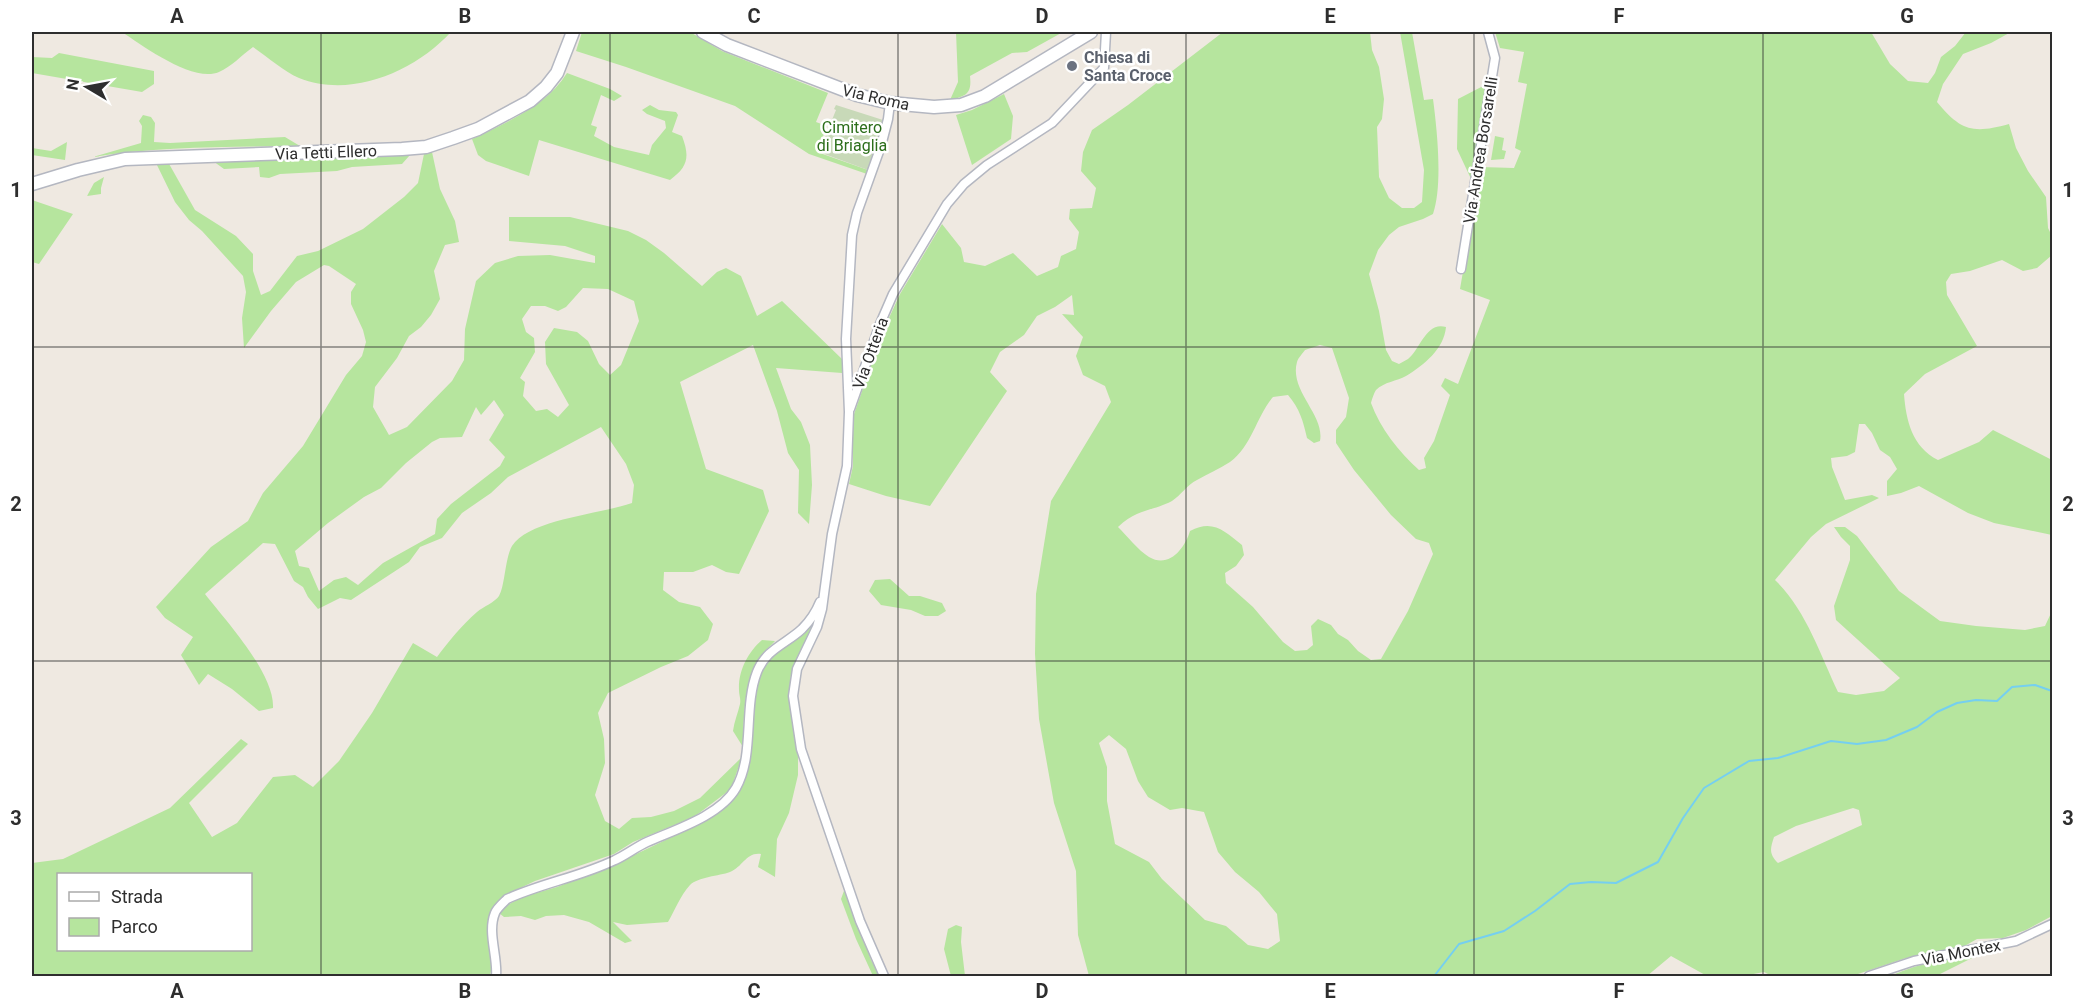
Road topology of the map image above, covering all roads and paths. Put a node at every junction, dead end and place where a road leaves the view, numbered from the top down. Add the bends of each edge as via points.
1 (573, 32) edge
2 (703, 32) edge
3 (1091, 32) edge
4 (1106, 32) edge
5 (1488, 32) edge
6 (890, 104) junction
7 (32, 184) edge
8 (1461, 269) dead end
9 (849, 412) junction
10 (825, 591) junction
11 (2052, 924) edge
12 (496, 976) edge
13 (884, 976) edge
14 (1869, 976) edge

1 - 7 main road, Via Tetti Ellero via 557,73 539,94 478,129 432,146 124,159
2 - 6 main road, Via Roma via 825,83
3 - 6 main road, Via Roma via 973,101 934,107
4 - 9 street, Via Otteria via 1104,68 1052,123 987,165 947,204 893,294
5 - 8 street, Via Andrea Borsarelli via 1495,58
6 - 9 street, Via Otteria via 881,146 852,235 846,339
9 - 10 street via 847,466
10 - 12 street via 810,620 775,647 757,671 745,758 736,788 728,798 699,820 615,860 507,899 492,922
10 - 13 street via 817,627 794,680 794,716 832,843
11 - 14 street, Via Montex via 2016,941 1914,961

